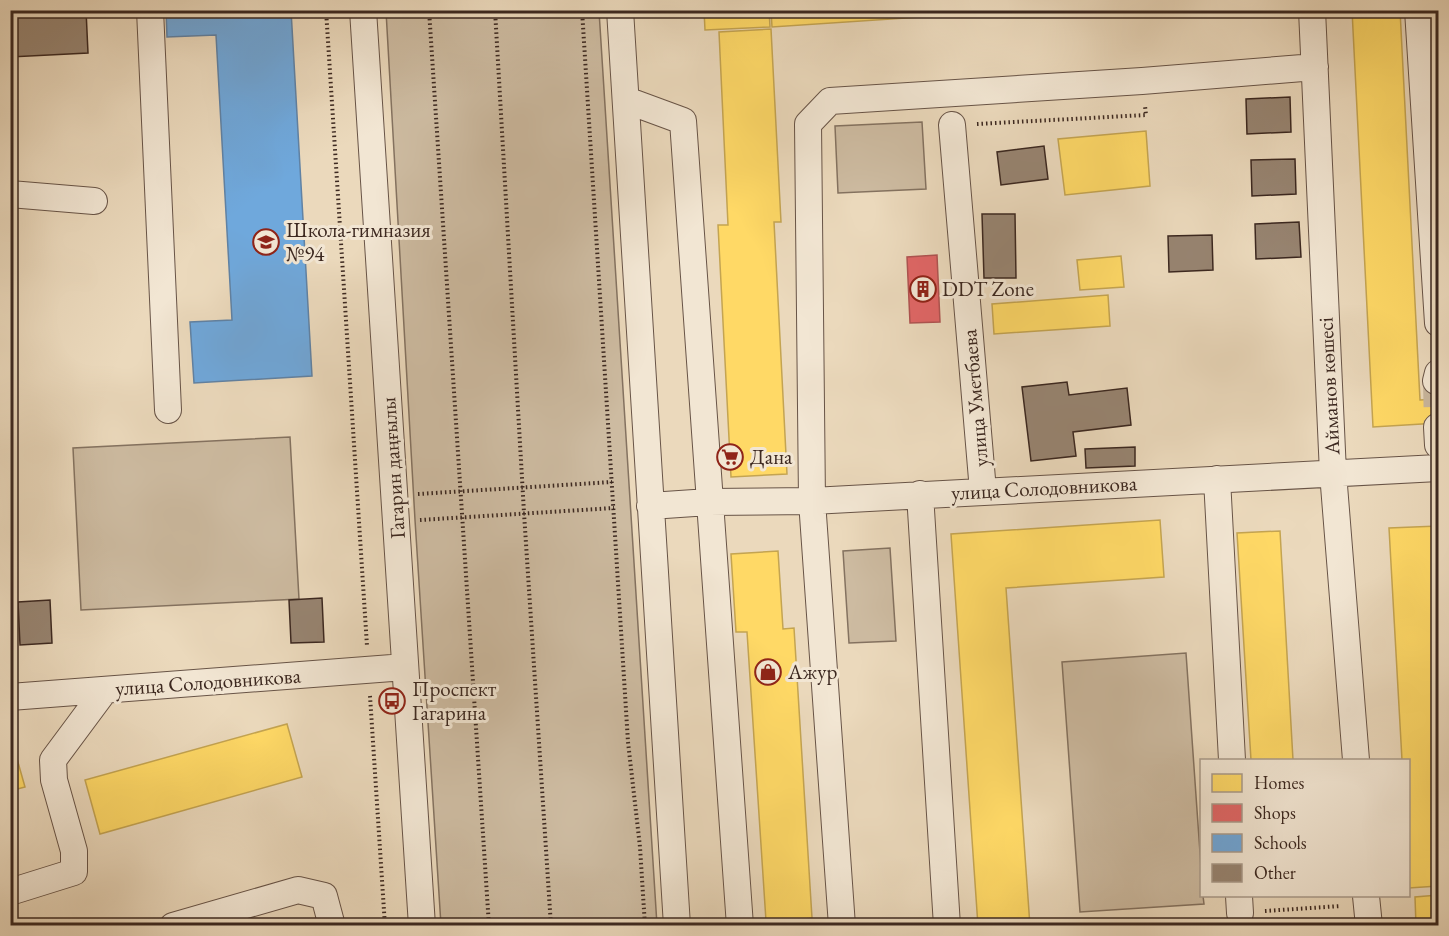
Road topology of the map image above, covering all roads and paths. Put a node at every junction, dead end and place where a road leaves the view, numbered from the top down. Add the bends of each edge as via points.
1 (150, 10) edge
2 (326, 10) edge
3 (363, 10) edge
4 (429, 10) edge
5 (495, 10) edge
6 (582, 10) edge
7 (620, 10) edge
8 (1312, 10) edge
9 (1418, 10) edge
10 (1315, 67) junction
11 (626, 100) junction
12 (1146, 115) dead end
13 (952, 125) joint
14 (10, 194) edge
15 (94, 201) dead end
16 (1435, 208) edge
17 (1438, 323) edge
18 (1438, 373) edge
19 (1438, 381) edge
20 (168, 410) dead end
21 (1438, 468) edge
22 (1333, 473) junction
23 (1217, 479) junction
24 (612, 482) junction
25 (522, 487) junction
26 (461, 491) junction
27 (983, 491) junction
28 (920, 494) junction
29 (413, 495) dead end
30 (812, 501) junction
31 (709, 502) junction
32 (650, 506) junction
33 (614, 508) junction
34 (524, 513) junction
35 (463, 517) junction
36 (415, 520) dead end
37 (405, 667) junction
38 (368, 670) junction
39 (105, 690) junction
40 (10, 697) edge
41 (1232, 759) edge
42 (1356, 759) edge
43 (10, 892) edge
44 (1239, 904) edge
45 (1367, 908) edge
46 (173, 926) edge
47 (332, 926) edge
48 (385, 926) edge
49 (422, 926) edge
50 (489, 926) edge
51 (551, 926) edge
52 (645, 926) edge
53 (677, 926) edge
54 (740, 926) edge
55 (842, 926) edge
56 (947, 926) edge

1 - 20 street
2 - 38 path
3 - 37 street, Гагарин даңғылы
4 - 26 path
5 - 25 path
6 - 24 path
7 - 11 street
8 - 10 street, Айманов көшесі
9 - 16 street
10 - 22 street, Айманов көшесі
10 - 30 street via 830,101 808,124
11 - 31 street via 683,121
11 - 32 street
12 - 13 path
13 - 27 street, улица Уметбаева
14 - 15 street
16 - 17 street
18 - 19 street
21 - 22 street, улица Солодовникова
22 - 23 street, улица Солодовникова
22 - 42 street, Айманов көшесі
23 - 27 street, улица Солодовникова
23 - 41 street
24 - 25 path
24 - 33 path
25 - 26 path
25 - 34 path
26 - 29 path
26 - 35 path
27 - 28 street, улица Солодовникова
28 - 30 street, улица Солодовникова
28 - 56 street
30 - 31 street, улица Солодовникова
30 - 55 street
31 - 32 street, улица Солодовникова
31 - 54 street
32 - 53 street
33 - 34 path
33 - 52 path via 628,742
34 - 35 path
34 - 51 path
35 - 36 path
35 - 50 path
37 - 38 street, улица Солодовникова
37 - 49 street, Гагарин даңғылы
38 - 39 street, улица Солодовникова
38 - 48 path
39 - 40 street, улица Солодовникова
39 - 43 street via 53,760 54,780 74,851 74,872
44 - 45 path
46 - 47 street via 298,890 324,896

